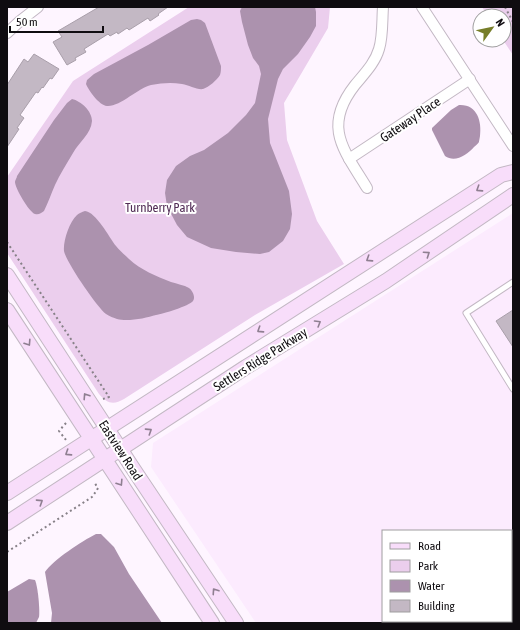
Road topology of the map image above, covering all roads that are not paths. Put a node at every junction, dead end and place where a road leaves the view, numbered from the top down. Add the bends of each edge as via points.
1 (38, 7) edge
2 (383, 7) edge
3 (422, 7) edge
4 (7, 33) edge
5 (470, 79) junction
6 (513, 146) edge
7 (349, 159) junction
8 (513, 172) edge
9 (368, 188) dead end
10 (513, 195) edge
11 (7, 275) edge
12 (513, 282) edge
13 (7, 310) edge
14 (513, 389) edge
15 (107, 428) junction
16 (91, 439) junction
17 (120, 450) junction
18 (104, 460) junction
19 (7, 493) edge
20 (7, 523) edge
21 (212, 623) edge
22 (236, 623) edge

1 - 4 street
2 - 7 street via 380,48 375,59 347,94 339,114 340,138
3 - 5 street
5 - 6 street
5 - 7 street, Gateway Place
7 - 9 street
8 -> 15 street, Settlers Ridge Parkway via 501,175
17 -> 10 street, Settlers Ridge Parkway via 246,367 386,281
15 -> 11 street, Eastview Road
12 - 14 lane via 466,313
13 -> 16 street, Eastview Road
15 - 16 street, Settlers Ridge Parkway
15 - 17 street, Eastview Road
16 - 18 street, Eastview Road
16 -> 19 street, Settlers Ridge Parkway
17 - 18 street, Settlers Ridge Parkway
22 -> 17 street, Eastview Road
20 -> 18 street, Settlers Ridge Parkway
18 -> 21 street, Eastview Road

